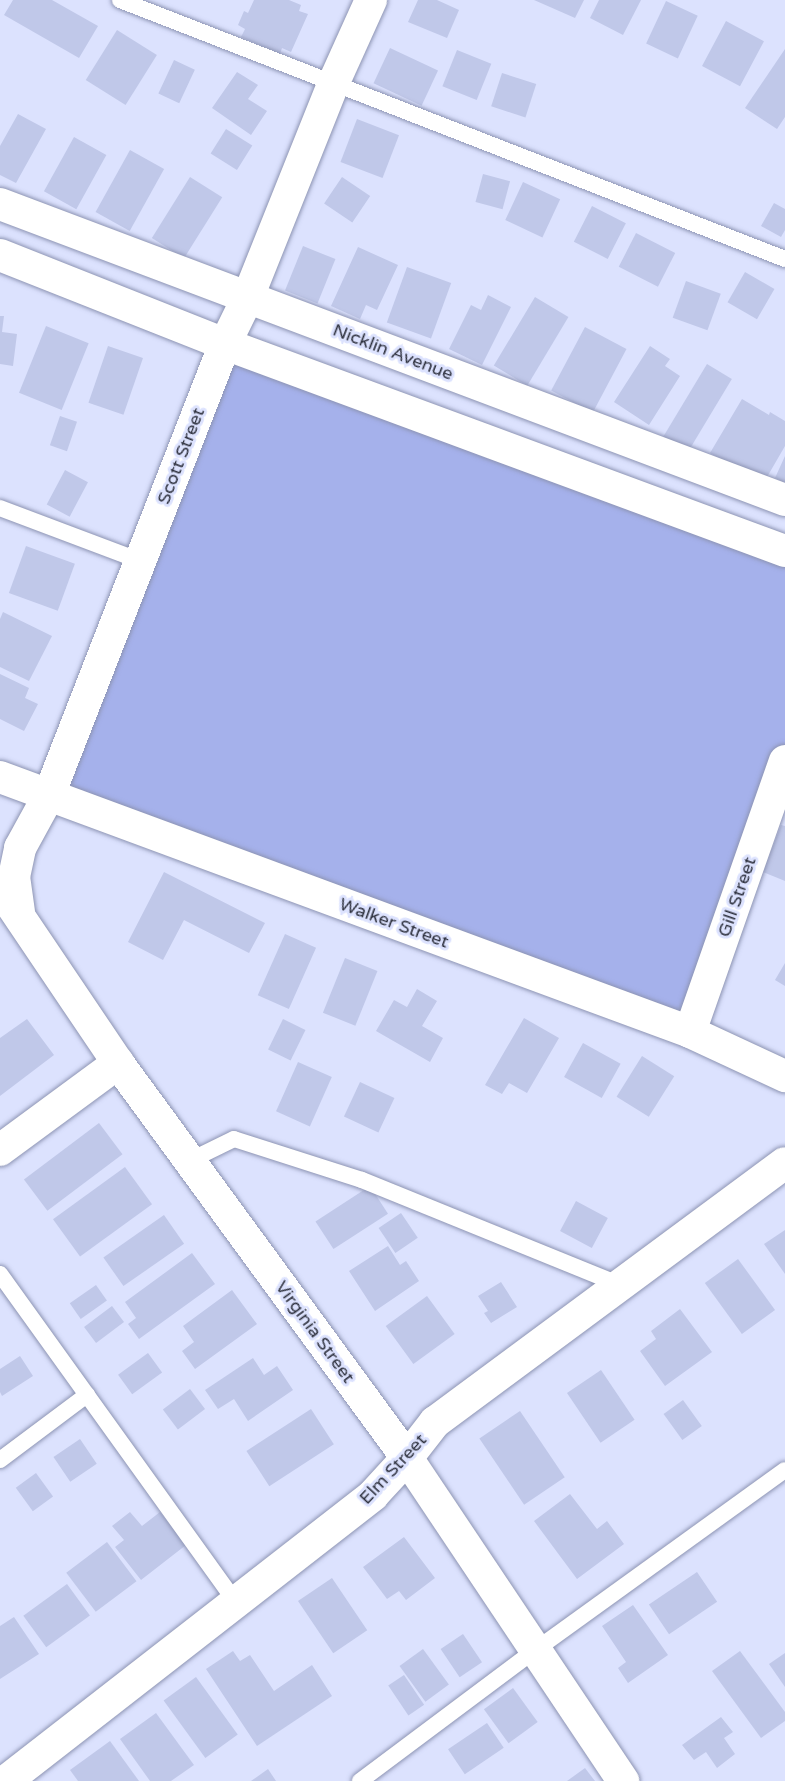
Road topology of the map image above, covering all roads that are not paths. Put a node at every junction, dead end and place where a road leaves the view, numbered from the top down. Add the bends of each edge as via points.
1 (120, 0) edge
2 (371, 0) edge
3 (334, 82) junction
4 (0, 204) edge
5 (0, 255) edge
6 (785, 259) edge
7 (248, 297) junction
8 (225, 344) junction
9 (785, 500) edge
10 (0, 508) edge
11 (785, 551) edge
12 (140, 561) junction
13 (785, 761) edge
14 (0, 777) edge
15 (48, 795) junction
16 (775, 819) edge
17 (0, 888) edge
18 (20, 916) junction
19 (690, 1032) junction
20 (118, 1063) junction
21 (785, 1076) edge
22 (0, 1150) edge
23 (189, 1161) junction
24 (785, 1163) edge
25 (0, 1274) edge
26 (620, 1285) junction
27 (87, 1395) junction
28 (407, 1458) junction
29 (0, 1460) edge
30 (785, 1470) edge
31 (236, 1602) junction
32 (534, 1651) junction
33 (6, 1781) edge
34 (360, 1781) edge
35 (623, 1781) edge

1 - 3 lane
2 - 3 street, Scott Street
3 - 6 lane
3 - 7 street, Scott Street
4 - 7 street, Nicklin Avenue
5 - 8 street
7 - 8 street, Scott Street
7 - 9 street, Nicklin Avenue
8 - 11 street
8 - 12 street, Scott Street
10 - 12 lane
12 - 15 street, Scott Street
13 - 16 street, Gill Street
14 - 15 street, Walker Street
15 - 18 street, Scott Street via 20,848 14,877
15 - 19 street, Walker Street
16 - 19 street, Gill Street
17 - 18 street, Virginia Street
18 - 20 street, Virginia Street
19 - 21 street, Walker Street
20 - 22 street
20 - 23 street, Virginia Street
23 - 26 lane via 234,1139 362,1180
23 - 28 street, Virginia Street
24 - 26 street, Elm Street
25 - 27 lane
26 - 28 street, Elm Street via 435,1422
27 - 29 lane
27 - 31 lane
28 - 31 street, Elm Street via 373,1495
28 - 32 street, Virginia Street
30 - 32 lane
31 - 33 street, Elm Street
32 - 34 lane
32 - 35 street, Virginia Street

